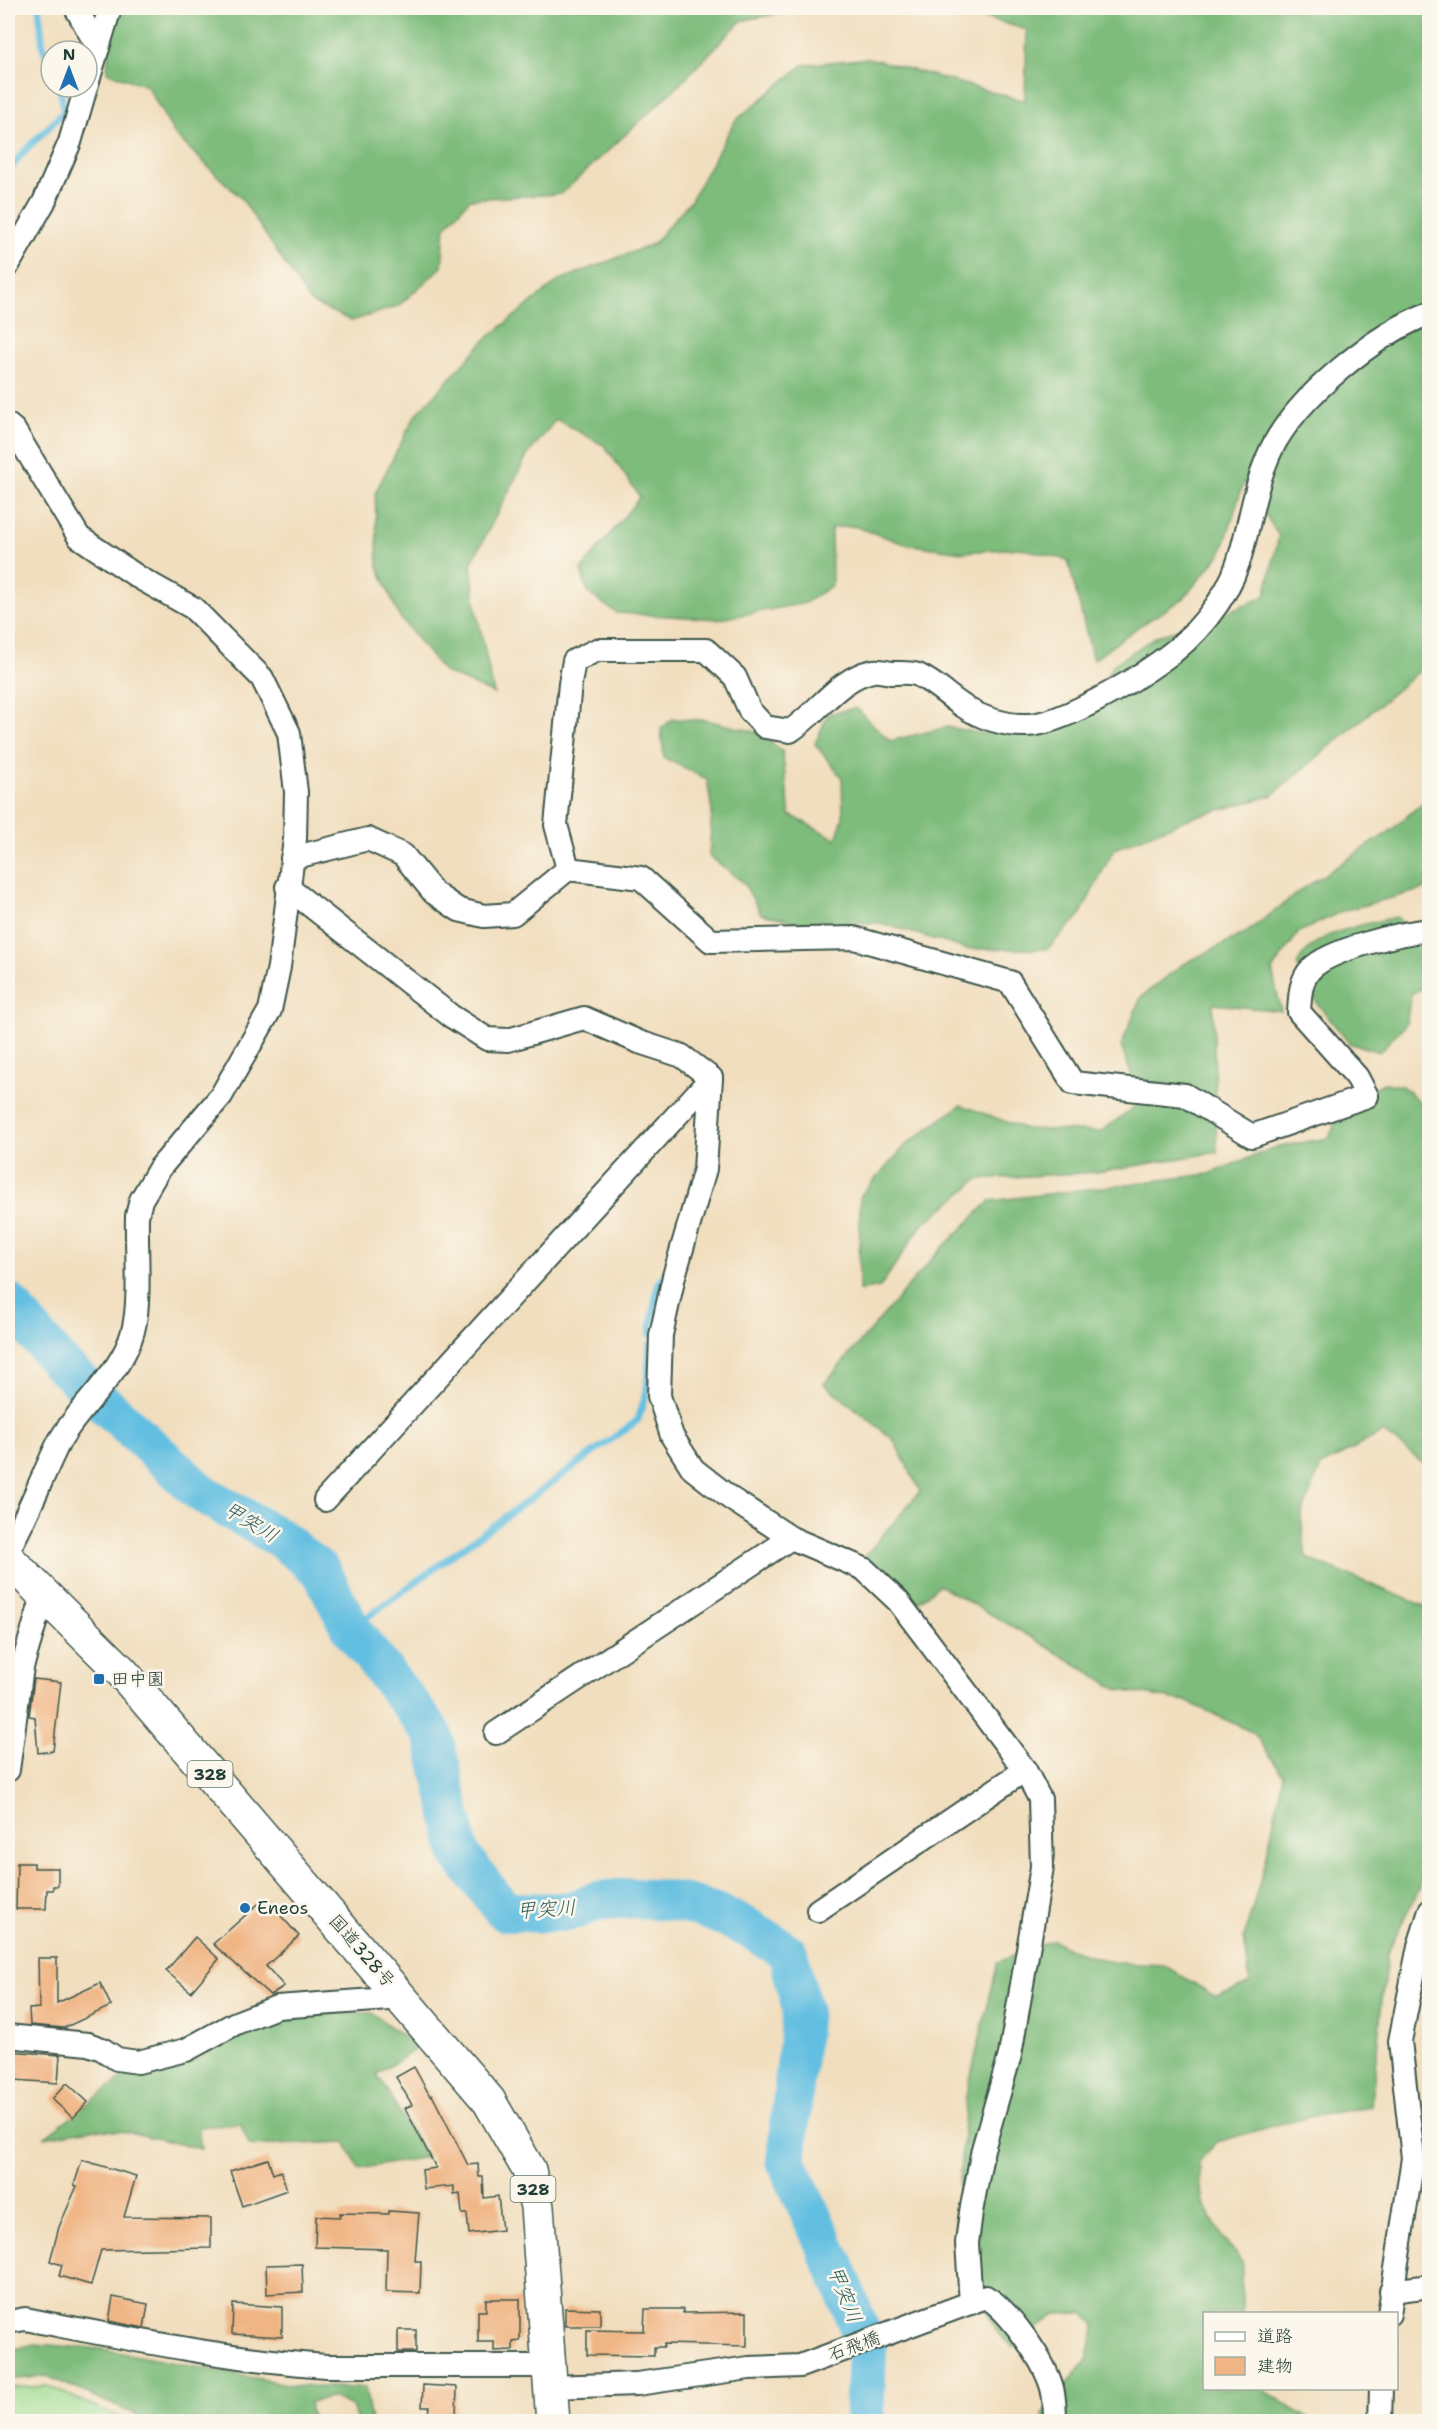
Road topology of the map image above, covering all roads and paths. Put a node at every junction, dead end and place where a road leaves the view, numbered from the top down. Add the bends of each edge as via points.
1 (76, 8) edge
2 (110, 8) edge
3 (93, 39) edge
4 (99, 45) edge
5 (83, 99) edge
6 (8, 265) edge
7 (1430, 314) edge
8 (8, 425) edge
9 (292, 858) junction
10 (568, 868) junction
11 (287, 887) junction
12 (1430, 930) edge
13 (711, 1078) junction
14 (325, 1500) dead end
15 (791, 1538) junction
16 (8, 1550) edge
17 (8, 1559) edge
18 (44, 1593) junction
19 (496, 1732) dead end
20 (8, 1770) edge
21 (1025, 1770) junction
22 (818, 1910) dead end
23 (1430, 1911) edge
24 (403, 1998) junction
25 (8, 2036) edge
26 (1430, 2286) edge
27 (1390, 2302) edge
28 (971, 2303) junction
29 (8, 2322) edge
30 (550, 2377) junction
31 (1381, 2390) edge
32 (553, 2421) edge
33 (1055, 2421) edge
34 (1380, 2421) edge

1 - 3 street
2 - 4 street
5 - 6 street via 70,142 44,202
7 - 10 street via 1411,320 1333,374 1296,414 1272,450 1238,564 1223,594 1194,633 1163,661 1108,694 1058,717 1029,726 997,721 966,708 918,675 874,671 840,686 790,732 765,727 750,711 735,677 706,650 597,650 574,661 556,825
8 - 9 street via 79,537 193,608 262,678 289,733 296,792
9 - 10 street via 368,839 403,855 442,899 459,910 484,916 513,914
9 - 11 street
10 - 12 street via 640,878 711,941 854,938 1010,982 1073,1083 1185,1095 1252,1136 1367,1096 1357,1077 1299,1012 1301,985 1311,968 1338,952
11 - 13 street via 451,1016 487,1039 508,1040 584,1018 682,1056
11 - 16 street via 279,967 270,1010 221,1096 159,1169 141,1200 136,1216 133,1332 123,1354 60,1442
13 - 14 street
13 - 15 street via 705,1169 661,1335 659,1396 672,1436 693,1469
15 - 19 street
15 - 21 street via 864,1569 898,1601
17 - 18 highway, 国道328号 / 328
18 - 20 street via 22,1667
18 - 24 highway, 国道328号 / 328 via 122,1672
21 - 22 street
21 - 28 street via 1040,1799 1042,1867 1010,2055 971,2212 967,2243
23 - 27 street via 1400,2042 1413,2158
24 - 25 street via 277,2007 236,2023 186,2050 138,2062 117,2059 88,2044
24 - 30 highway, 国道328号 / 328 via 489,2101 529,2170 542,2251
26 - 27 street
28 - 30 street, 石飛橋 via 800,2366 749,2368 637,2384
28 - 33 street via 986,2297 996,2302 1029,2345 1052,2388
29 - 30 street, 石飛橋 via 25,2319 289,2364
30 - 32 highway, 国道328号 / 328
31 - 34 street

